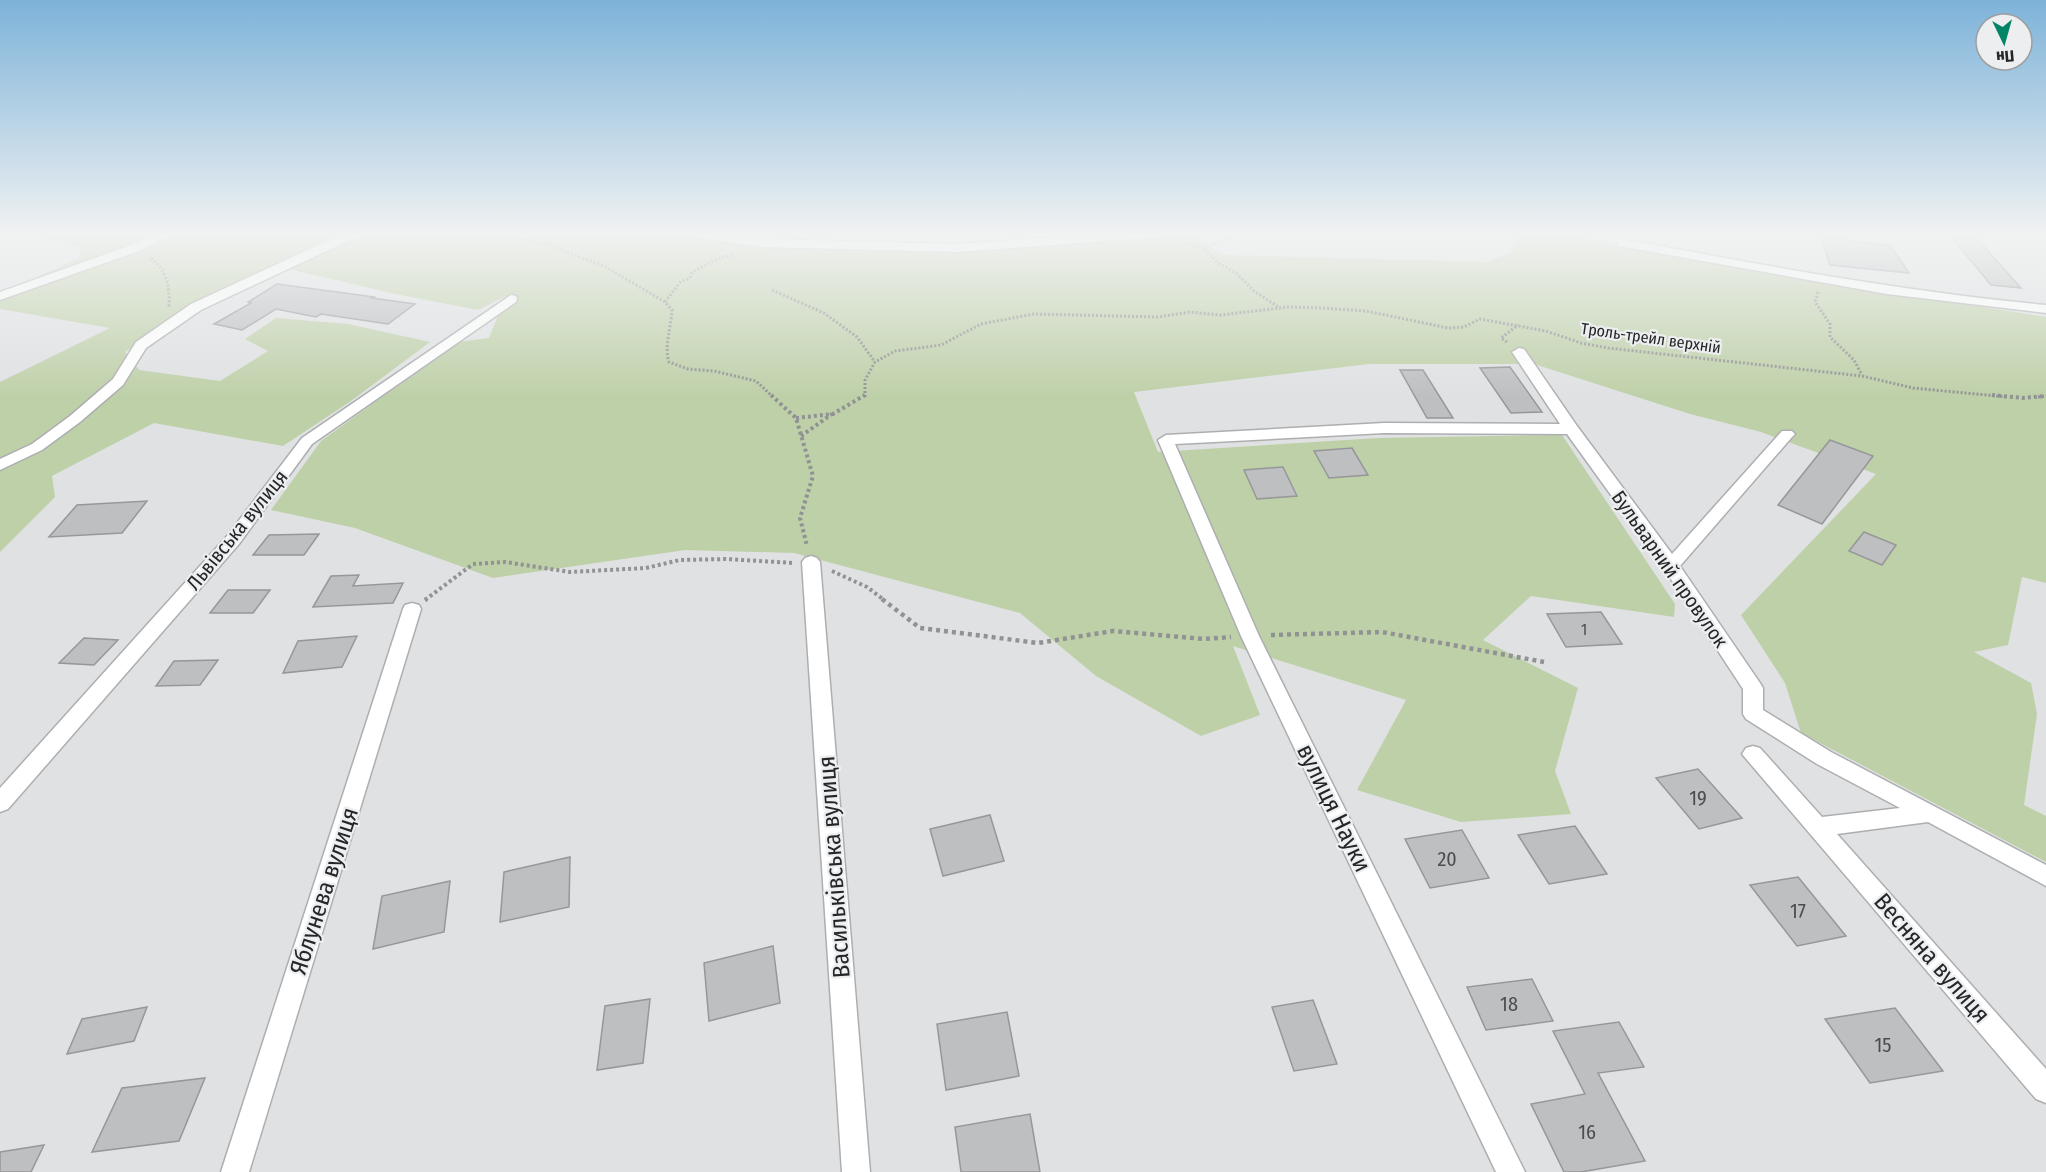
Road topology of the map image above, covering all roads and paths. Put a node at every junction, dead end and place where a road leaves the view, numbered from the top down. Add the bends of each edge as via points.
1 (23, 288) edge
2 (170, 288) edge
3 (237, 288) edge
4 (641, 288) edge
5 (675, 288) edge
6 (1251, 288) edge
7 (1818, 288) edge
8 (1878, 288) edge
9 (772, 290) dead end
10 (0, 296) edge
11 (511, 299) dead end
12 (665, 302) junction
13 (1280, 308) junction
14 (2046, 309) edge
15 (178, 319) junction
16 (1519, 352) dead end
17 (875, 362) junction
18 (1862, 376) junction
19 (2046, 396) edge
20 (832, 414) junction
21 (796, 418) junction
22 (1570, 429) junction
23 (1787, 434) dead end
24 (801, 436) junction
25 (0, 465) edge
26 (811, 562) junction
27 (1671, 566) junction
28 (412, 609) joint
29 (1250, 636) junction
30 (1544, 662) dead end
31 (1753, 754) dead end
32 (0, 803) edge
33 (1930, 813) junction
34 (1818, 827) junction
35 (2046, 876) edge
36 (2046, 1089) edge
37 (235, 1172) edge
38 (856, 1172) edge
39 (1511, 1172) edge

1 - 10 street
2 - 15 path via 168,308
3 - 15 street
4 - 12 path
5 - 12 path
6 - 13 path
7 - 18 path via 1815,302 1830,324 1830,337 1854,360
8 - 14 street
9 - 17 path via 824,312 857,337
11 - 32 street, Львівська вулиця via 307,441 233,540
12 - 21 path via 672,310 672,331 665,351 669,362 756,381
13 - 17 path, Троль-трейл верхній via 1158,317 1034,314 981,324 941,345 895,351
13 - 18 path, Троль-трейл верхній via 1366,311 1448,328 1464,327 1480,319 1608,348
15 - 25 street via 141,345 118,382 75,419 37,447
16 - 22 street, Бульварний провулок
17 - 20 path via 865,380 865,397
18 - 19 path, Троль-трейл верхній via 1913,388 2023,398
20 - 21 path
20 - 24 path
21 - 24 path
22 - 27 street, Бульварний провулок
22 - 29 street, вулиця Науки via 1384,428 1166,440
23 - 27 street
24 - 26 path via 813,476 800,518
26 - 28 path via 680,560 646,568 570,572 505,562 473,564
26 - 29 path via 867,587 920,628 1038,643 1113,631 1204,639
26 - 38 street, Васильківська вулиця
27 - 33 street, Бульварний провулок via 1753,688 1754,714 1824,758
28 - 37 street, Яблунева вулиця
29 - 30 path via 1382,632
29 - 39 street, вулиця Науки
31 - 34 street, Весняна вулиця
33 - 34 street
33 - 35 street
34 - 36 street, Весняна вулиця

